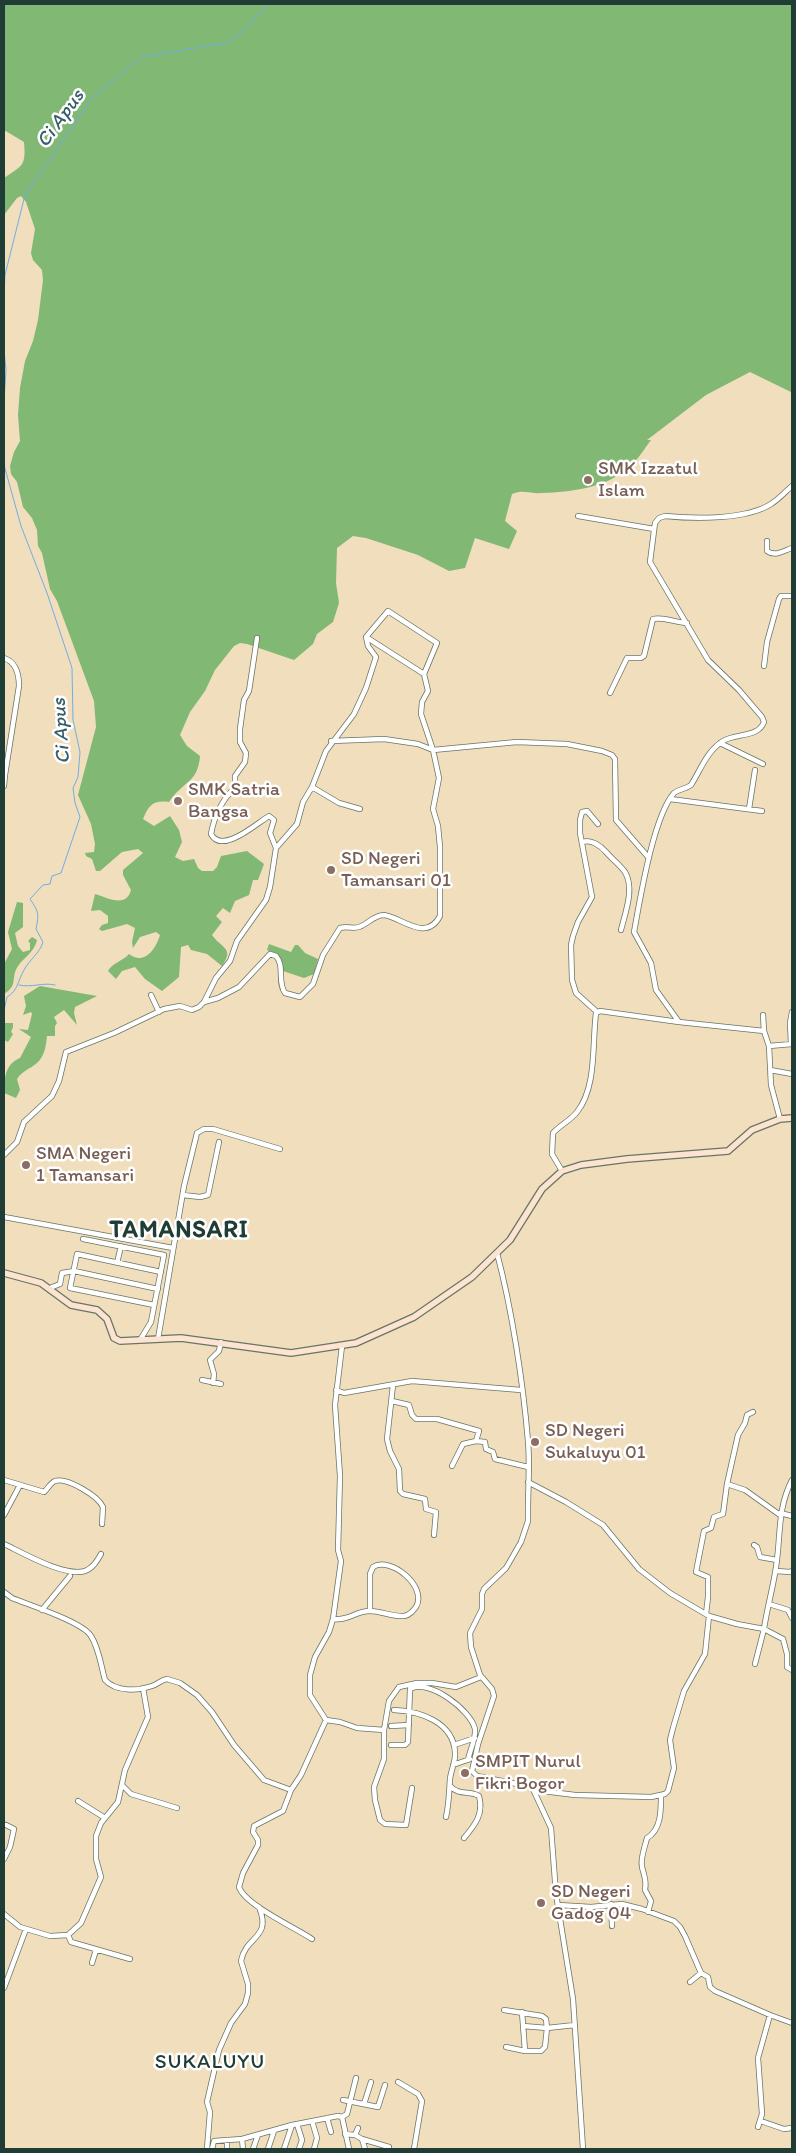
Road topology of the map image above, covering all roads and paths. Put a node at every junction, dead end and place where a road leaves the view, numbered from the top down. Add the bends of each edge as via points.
1 (792, 486) edge
2 (578, 516) dead end
3 (654, 529) junction
4 (767, 541) dead end
5 (792, 548) edge
6 (792, 596) edge
7 (687, 623) junction
8 (366, 637) junction
9 (256, 638) dead end
10 (4, 658) edge
11 (764, 666) dead end
12 (424, 674) junction
13 (610, 693) dead end
14 (332, 741) junction
15 (720, 743) junction
16 (433, 750) junction
17 (763, 764) dead end
18 (755, 770) dead end
19 (5, 775) edge
20 (4, 786) edge
21 (312, 786) junction
22 (670, 799) junction
23 (360, 809) dead end
24 (749, 809) junction
25 (762, 811) dead end
26 (598, 824) dead end
27 (583, 842) junction
28 (276, 848) junction
29 (649, 858) junction
30 (621, 930) dead end
31 (151, 995) dead end
32 (204, 1002) junction
33 (159, 1012) junction
34 (597, 1012) junction
35 (792, 1012) edge
36 (763, 1015) dead end
37 (679, 1022) junction
38 (764, 1031) junction
39 (792, 1044) edge
40 (769, 1046) junction
41 (770, 1070) junction
42 (792, 1074) edge
43 (792, 1118) edge
44 (780, 1120) junction
45 (219, 1142) dead end
46 (280, 1149) dead end
47 (4, 1153) edge
48 (562, 1171) junction
49 (183, 1195) junction
50 (4, 1217) edge
51 (83, 1239) dead end
52 (121, 1246) junction
53 (173, 1248) junction
54 (497, 1252) junction
55 (117, 1263) junction
56 (74, 1271) junction
57 (161, 1272) junction
58 (4, 1273) edge
59 (50, 1288) junction
60 (158, 1289) junction
61 (154, 1305) junction
62 (158, 1339) junction
63 (140, 1340) junction
64 (221, 1342) junction
65 (342, 1346) junction
66 (202, 1380) dead end
67 (213, 1382) junction
68 (221, 1384) dead end
69 (393, 1385) junction
70 (336, 1390) junction
71 (521, 1390) junction
72 (392, 1401) junction
73 (753, 1412) dead end
74 (476, 1441) junction
75 (452, 1466) dead end
76 (528, 1468) junction
77 (4, 1480) edge
78 (792, 1480) edge
79 (528, 1482) junction
80 (727, 1484) junction
81 (20, 1486) junction
82 (780, 1514) junction
83 (4, 1515) edge
84 (792, 1516) edge
85 (102, 1524) dead end
86 (434, 1535) dead end
87 (4, 1544) edge
88 (754, 1545) dead end
89 (101, 1554) dead end
90 (777, 1560) junction
91 (776, 1571) junction
92 (792, 1571) edge
93 (70, 1576) dead end
94 (4, 1592) edge
95 (769, 1604) junction
96 (42, 1610) junction
97 (370, 1611) junction
98 (707, 1615) junction
99 (333, 1618) junction
100 (792, 1618) edge
101 (764, 1628) junction
102 (755, 1664) dead end
103 (792, 1670) edge
104 (481, 1677) junction
105 (143, 1688) junction
106 (394, 1710) dead end
107 (409, 1711) junction
108 (326, 1720) junction
109 (409, 1725) junction
110 (391, 1726) dead end
111 (384, 1730) junction
112 (475, 1738) junction
113 (391, 1745) dead end
114 (454, 1745) junction
115 (474, 1758) junction
116 (468, 1760) junction
117 (453, 1765) junction
118 (122, 1785) junction
119 (450, 1786) junction
120 (412, 1788) dead end
121 (291, 1790) junction
122 (535, 1790) junction
123 (661, 1796) junction
124 (78, 1801) dead end
125 (177, 1808) dead end
126 (446, 1817) dead end
127 (105, 1818) junction
128 (6, 1824) dead end
129 (464, 1838) dead end
130 (4, 1859) edge
131 (611, 1904) junction
132 (558, 1905) junction
133 (259, 1906) junction
134 (648, 1912) junction
135 (4, 1914) edge
136 (612, 1926) dead end
137 (26, 1930) junction
138 (68, 1935) junction
139 (312, 1939) dead end
140 (96, 1950) junction
141 (130, 1959) dead end
142 (92, 1963) dead end
143 (701, 1973) junction
144 (690, 1982) dead end
145 (4, 1988) edge
146 (504, 2010) dead end
147 (522, 2012) junction
148 (770, 2015) junction
149 (792, 2023) edge
150 (576, 2025) junction
151 (523, 2026) junction
152 (547, 2028) junction
153 (506, 2047) dead end
154 (525, 2051) junction
155 (356, 2078) dead end
156 (371, 2082) dead end
157 (398, 2082) dead end
158 (385, 2085) dead end
159 (343, 2100) dead end
160 (350, 2101) junction
161 (364, 2104) junction
162 (342, 2117) junction
163 (327, 2118) junction
164 (312, 2121) junction
165 (761, 2121) junction
166 (297, 2124) junction
167 (292, 2125) junction
168 (758, 2127) dead end
169 (358, 2128) dead end
170 (792, 2128) edge
171 (274, 2130) junction
172 (331, 2132) dead end
173 (345, 2134) junction
174 (258, 2135) junction
175 (355, 2135) junction
176 (242, 2139) junction
177 (362, 2139) junction
178 (227, 2140) junction
179 (389, 2147) dead end
180 (207, 2149) edge
181 (212, 2149) edge
182 (227, 2149) edge
183 (243, 2149) edge
184 (253, 2149) edge
185 (268, 2149) edge
186 (284, 2149) edge
187 (299, 2149) edge
188 (314, 2149) edge
189 (349, 2149) edge
190 (365, 2149) edge
191 (414, 2149) edge
192 (583, 2149) edge

1 - 3 street via 771,504 758,510 713,519 665,516 659,518
2 - 3 street
3 - 7 street via 650,562
4 - 5 street via 766,551 769,553
6 - 11 street via 779,599
7 - 13 street via 653,619 644,656 627,658
7 - 15 street via 710,663 739,690 764,721 756,731 727,738
8 - 12 street
8 - 12 street via 388,611 437,642
8 - 14 street via 376,660 354,714
9 - 28 street via 240,729 245,762 235,776 235,788 224,800 211,834 214,839 226,841 240,836 269,816 274,820 270,833
10 - 19 street via 14,665 19,677
12 - 16 street via 428,691 422,702 421,714
14 - 16 street via 384,739 418,744
14 - 21 street
15 - 17 street
15 - 22 street via 702,763 691,785
16 - 29 street via 517,742 567,744 611,754 615,760 617,823
16 - 32 street via 439,778 433,806 440,847 441,908 438,920 428,927 419,928 382,916 359,927 340,928 323,955 310,989 300,997 285,993 281,986 280,962 270,954 238,987
18 - 24 street
19 - 20 street
21 - 23 street via 339,803
21 - 28 street via 297,824
22 - 24 street
22 - 29 street
24 - 25 street
26 - 27 street via 587,811 582,812 579,826
27 - 30 street via 604,849 626,873 629,892
27 - 34 street via 592,897 573,936 572,980 576,993
28 - 32 street via 266,900 237,940 230,961 216,978
29 - 37 street via 634,933 651,963 656,990
31 - 33 street
32 - 33 street via 195,1009 176,1006
33 - 47 street via 66,1052 54,1094 24,1122 17,1142
34 - 37 street
34 - 48 street via 588,1094 577,1112 553,1133 552,1154
35 - 39 street
36 - 38 street
37 - 38 street
38 - 40 street
39 - 40 street
40 - 41 street
41 - 42 street
41 - 44 street
43 - 44 main road
44 - 48 main road via 752,1130 728,1151 627,1159
45 - 49 street via 208,1195
46 - 49 street via 214,1129 200,1130
48 - 54 main road via 542,1189 520,1226
49 - 53 street
50 - 53 street
51 - 52 street
52 - 55 street
52 - 57 street via 164,1256
53 - 62 street
54 - 65 main road via 472,1277 414,1317 368,1339
54 - 71 street
55 - 56 street via 77,1254
55 - 57 street
56 - 59 street via 62,1273 60,1284
56 - 60 street
56 - 61 street via 70,1288
57 - 60 street
58 - 59 main road
59 - 63 main road via 71,1305 100,1312 115,1340
60 - 61 street
61 - 63 street via 151,1322
62 - 63 main road
62 - 64 main road
64 - 65 main road via 285,1353
64 - 67 street via 219,1351 210,1360
65 - 70 street
66 - 67 street
67 - 68 street
69 - 70 street via 344,1392
69 - 71 street via 412,1381
69 - 72 street
70 - 99 street via 340,1476 338,1550 341,1561
71 - 76 street
72 - 74 street via 409,1405 416,1419 437,1419 479,1431
72 - 86 street via 387,1440 399,1469 400,1492 425,1499 426,1509 437,1515
73 - 80 street via 747,1415 738,1435
74 - 75 street via 463,1444
74 - 76 street via 485,1442 486,1449 493,1452 496,1459
76 - 79 street
77 - 81 street
78 - 82 street
79 - 98 street via 600,1523 639,1570
79 - 104 street via 528,1521 521,1542 501,1575 484,1589 482,1609 470,1633
80 - 82 street via 745,1490
80 - 98 street via 723,1514 714,1517 711,1528 704,1531 700,1542 696,1572 707,1576
81 - 83 street
81 - 85 street via 44,1492 53,1482 60,1480 92,1493 103,1507
82 - 84 street
82 - 90 street
87 - 89 street via 44,1563 76,1571 91,1568
88 - 90 street via 760,1557
90 - 91 street
91 - 92 street
91 - 95 street
93 - 96 street
94 - 96 street
95 - 100 street via 788,1610
95 - 101 street
96 - 105 street via 78,1624 88,1632 107,1682 124,1689
97 - 97 street via 409,1615 418,1602 418,1592 406,1576 377,1564 370,1574
97 - 99 street via 348,1619
98 - 101 street
98 - 123 street via 705,1654 684,1691 670,1740 674,1768 668,1791
99 - 108 street via 310,1674 310,1695
101 - 102 street
101 - 103 street via 783,1639 788,1655 787,1667
104 - 111 street via 456,1687 417,1682 399,1687 390,1701
104 - 115 street via 494,1696
105 - 118 street via 148,1717
105 - 121 street via 167,1679 189,1689 212,1712 234,1745 264,1780
106 - 107 street
107 - 109 street
107 - 112 street via 412,1687 439,1693 467,1716 474,1726
107 - 114 street via 436,1721 446,1730
108 - 111 street via 357,1728
108 - 121 street via 302,1775
109 - 110 street
109 - 113 street via 408,1742
111 - 120 street via 384,1759 374,1787 380,1820 385,1824 406,1825
112 - 114 street
112 - 116 street
114 - 117 street
115 - 116 street
115 - 122 street via 472,1771 477,1776 528,1785
116 - 117 street
117 - 119 street
118 - 125 street via 131,1794
118 - 127 street via 116,1805
119 - 126 street
119 - 129 street via 460,1793 476,1794 480,1800 477,1823
121 - 133 street via 283,1811 255,1824 253,1832 258,1845 239,1887
122 - 123 street via 575,1796
122 - 132 street via 551,1828
123 - 134 street via 660,1818 654,1834 647,1838 642,1859 645,1890 651,1900
124 - 127 street
127 - 138 street via 95,1838 96,1859 101,1873 99,1883 83,1919
128 - 130 street via 14,1829
131 - 132 street via 591,1907
131 - 134 street
131 - 136 street
132 - 150 street
133 - 139 street
133 - 180 street via 264,1926 241,1961 248,1984 246,2000 225,2034 207,2102 210,2112
134 - 143 street via 669,1919 680,1927
135 - 137 street
137 - 138 street via 50,1936
137 - 145 street
138 - 140 street via 71,1942
140 - 141 street
140 - 142 street
143 - 144 street
143 - 148 street via 708,1977 710,1987 715,1991
146 - 147 street
147 - 151 street
147 - 152 street via 542,2016 546,2019
148 - 149 street
148 - 165 street via 758,2058
150 - 152 street
150 - 192 street
151 - 152 street
151 - 154 street
152 - 154 street via 545,2047 536,2052
153 - 154 street
155 - 160 street
156 - 161 street
157 - 191 street via 418,2094 422,2102
158 - 161 street via 378,2107
159 - 160 street
160 - 161 street
160 - 162 street via 347,2114
162 - 163 street
162 - 173 street
163 - 164 street
163 - 172 street
164 - 166 street
164 - 188 street via 317,2138
165 - 168 street
165 - 170 street via 784,2129
166 - 167 street
166 - 187 street via 302,2140
167 - 171 street
167 - 186 street
169 - 175 street
171 - 174 street
171 - 185 street
173 - 175 street
173 - 189 street
174 - 176 street
174 - 184 street
175 - 177 street
176 - 178 street
176 - 183 street
177 - 179 street
177 - 190 street
178 - 181 street via 214,2141
178 - 182 street

